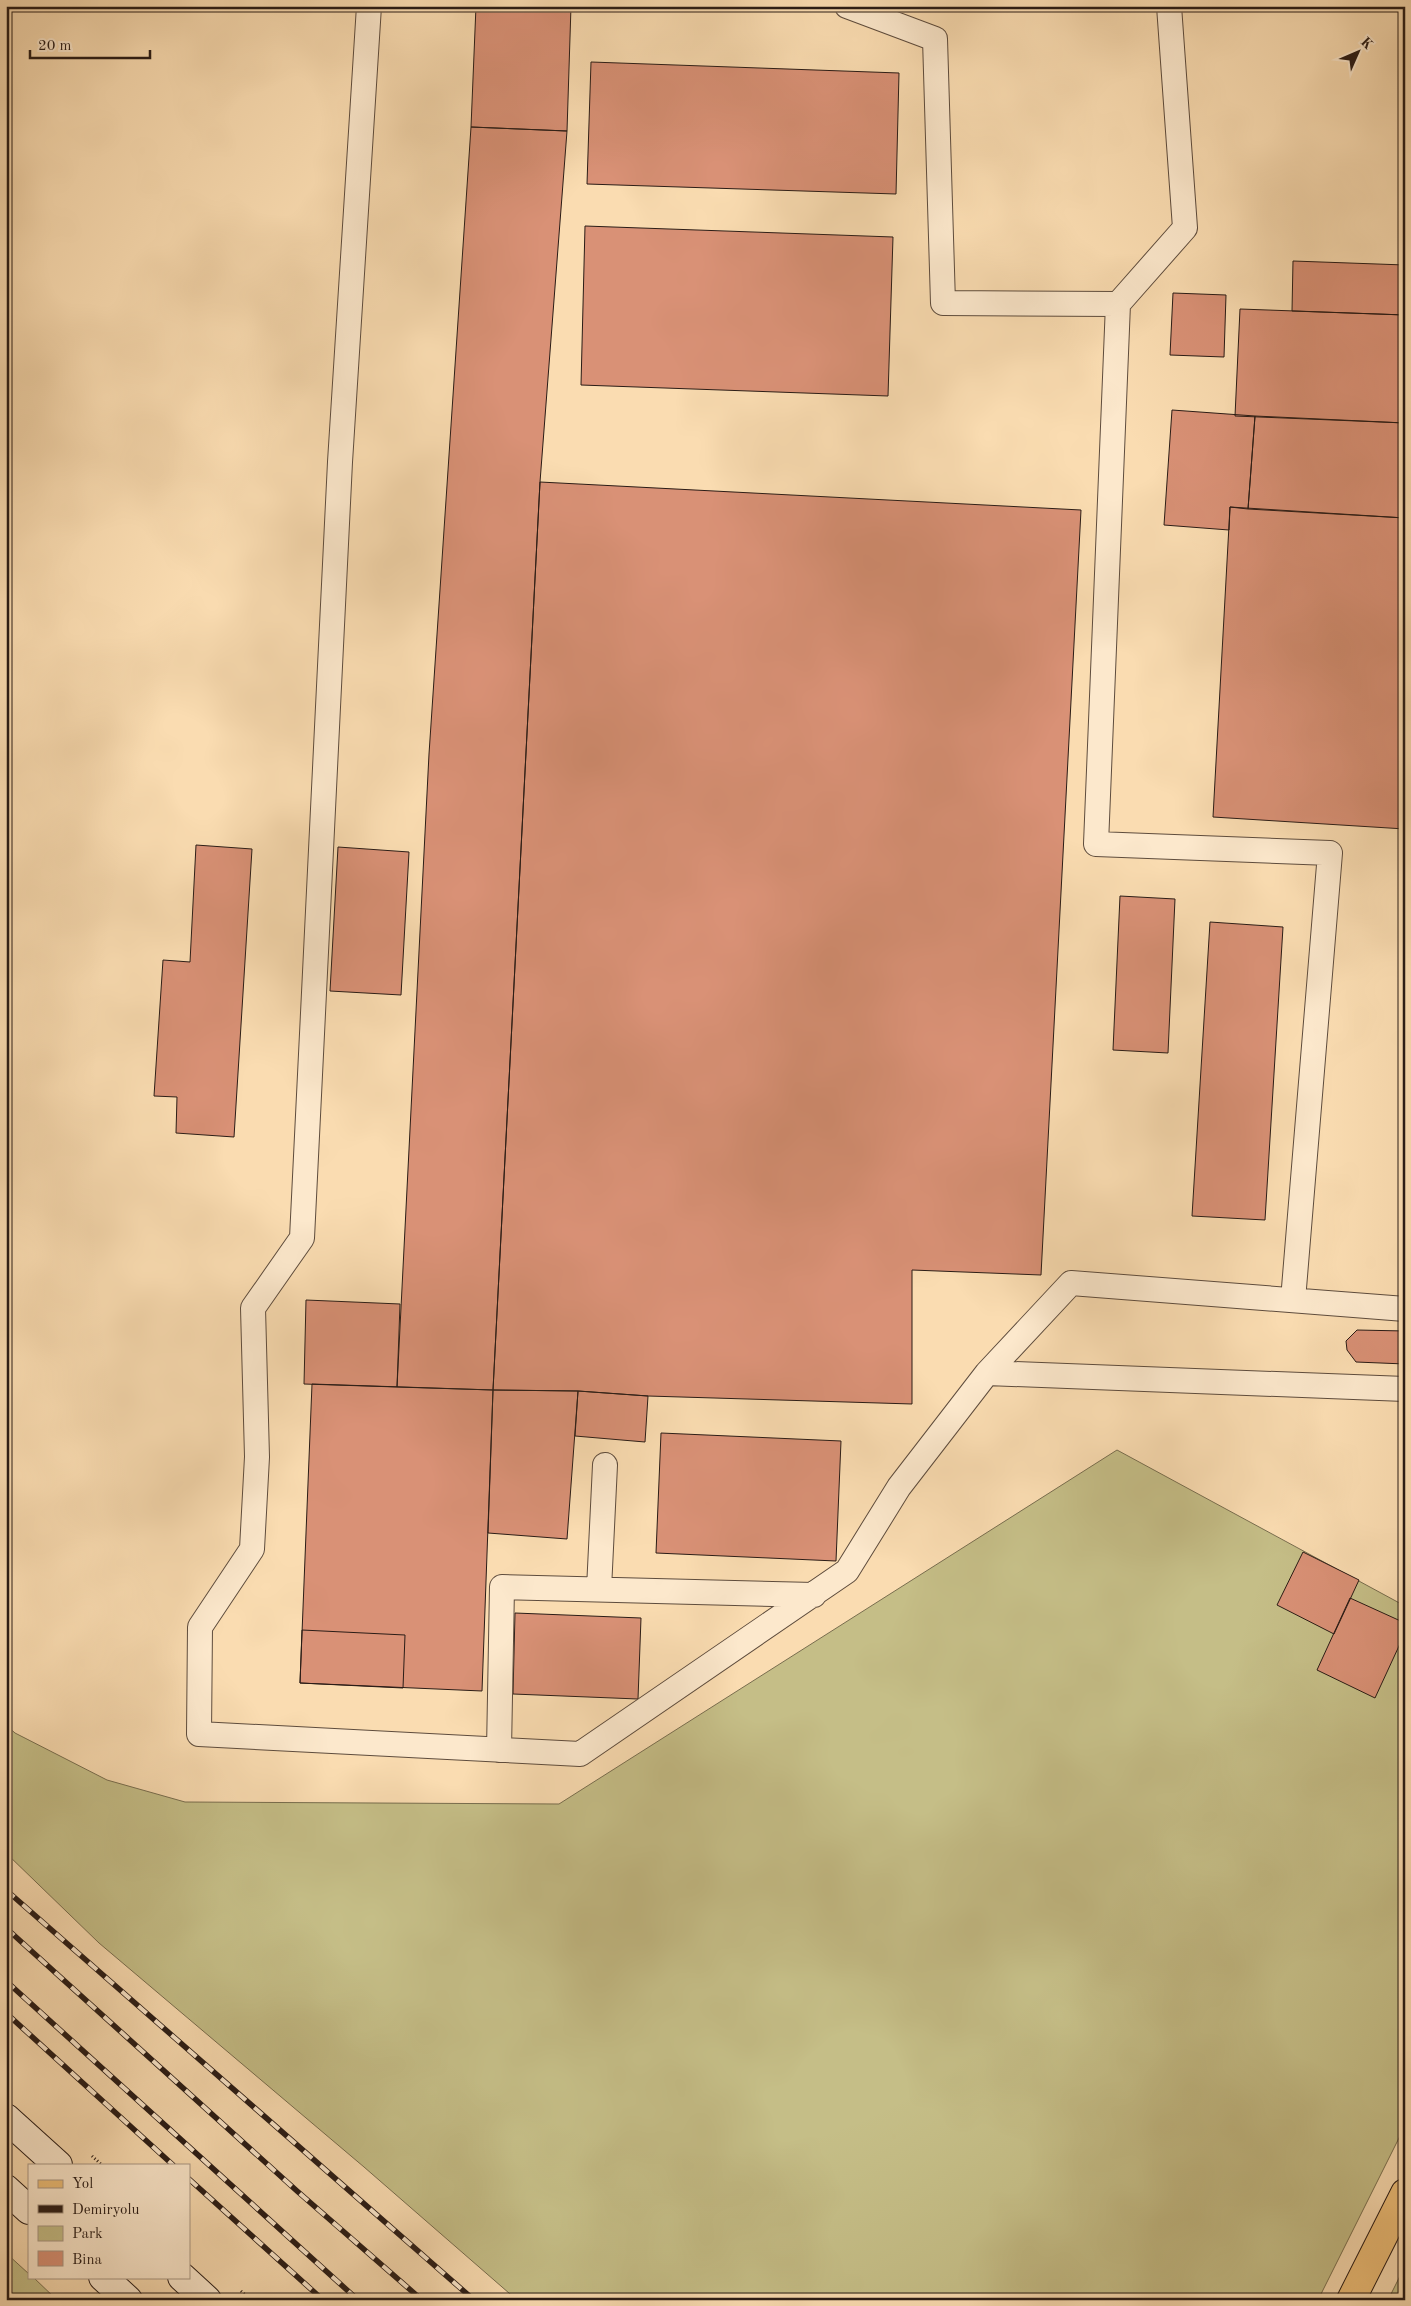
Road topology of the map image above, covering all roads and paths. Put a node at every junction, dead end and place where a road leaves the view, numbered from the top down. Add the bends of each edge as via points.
1 (369, 6) edge
2 (847, 6) edge
3 (1169, 6) edge
4 (1118, 304) junction
5 (1293, 1300) junction
6 (1405, 1309) edge
7 (987, 1373) junction
8 (1405, 1389) edge
9 (605, 1465) dead end
10 (599, 1589) junction
11 (814, 1594) junction
12 (499, 1750) junction
13 (6, 2118) edge
14 (57, 2164) edge
15 (6, 2189) edge
16 (1405, 2193) edge
17 (28, 2209) edge
18 (104, 2278) edge
19 (183, 2278) edge
20 (128, 2300) edge
21 (206, 2300) edge
22 (1351, 2300) edge

1 - 12 lane via 340,462 302,1238 253,1308 257,1457 252,1549 200,1627 199,1734
2 - 4 lane via 935,39 943,303
3 - 4 lane via 1185,228
4 - 5 lane via 1096,844 1330,853
5 - 6 lane
5 - 7 lane via 1071,1283
7 - 8 lane
7 - 11 lane via 899,1486 847,1571
9 - 10 lane
10 - 11 lane
10 - 12 lane via 502,1587
11 - 12 lane via 580,1754
13 - 14 main road
15 - 17 main road
16 - 22 main road
18 - 20 main road
19 - 21 main road

